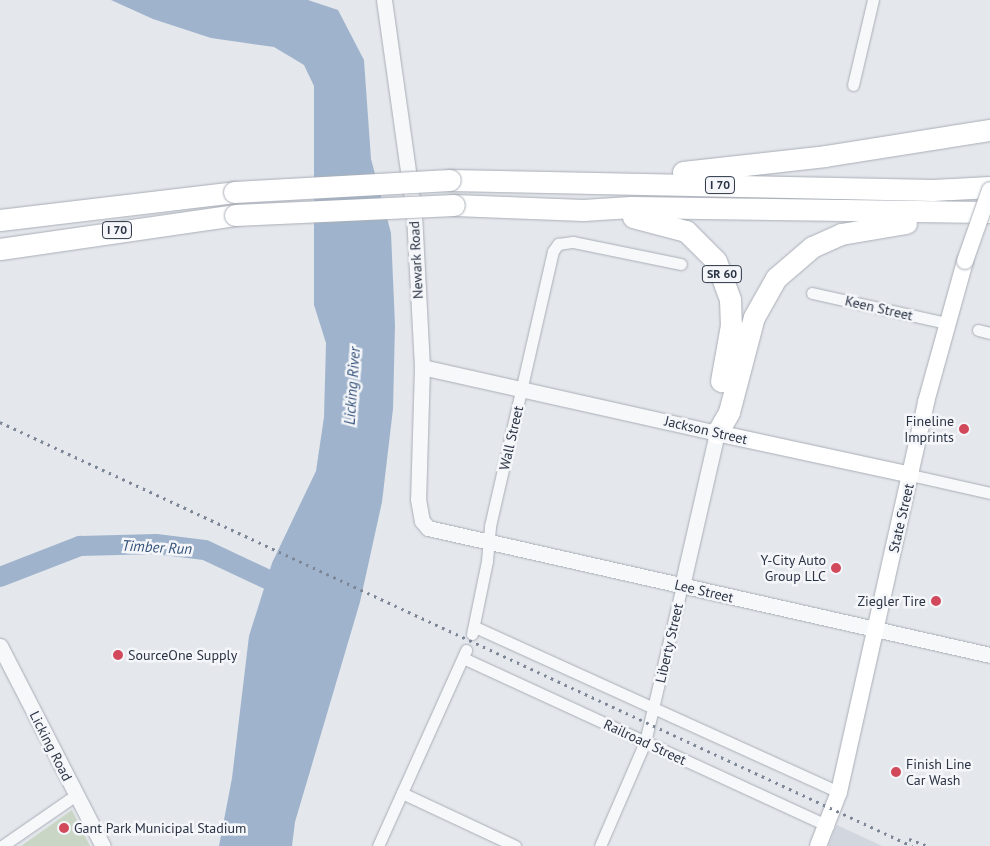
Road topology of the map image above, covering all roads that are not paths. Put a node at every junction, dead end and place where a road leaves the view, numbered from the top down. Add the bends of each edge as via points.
1 (384, 0) edge
2 (873, 0) edge
3 (853, 85) dead end
4 (990, 130) edge
5 (575, 182) junction
6 (990, 189) edge
7 (583, 210) junction
8 (990, 212) edge
9 (0, 220) edge
10 (0, 249) edge
11 (681, 264) dead end
12 (812, 293) dead end
13 (946, 323) junction
14 (978, 330) dead end
15 (990, 333) edge
16 (422, 367) junction
17 (522, 390) junction
18 (717, 433) junction
19 (911, 475) junction
20 (990, 493) edge
21 (422, 521) joint
22 (489, 544) junction
23 (682, 586) junction
24 (877, 630) junction
25 (0, 646) edge
26 (990, 655) edge
27 (655, 708) junction
28 (645, 742) junction
29 (839, 792) junction
30 (402, 793) junction
31 (76, 795) junction
32 (828, 826) junction
33 (2, 846) edge
34 (103, 846) edge
35 (378, 846) edge
36 (515, 846) edge
37 (600, 846) edge
38 (818, 846) edge

1 - 16 street, Newark Road via 414,214
2 - 3 street
4 - 5 highway via 730,169 619,175
5 - 6 highway, I 70
5 - 9 highway, I 70, bridge via 450,180 234,192
6 - 13 main road, State Street, bridge
7 - 8 highway, I 70 via 631,207
7 - 10 highway, I 70, bridge via 454,205 235,215
7 - 18 highway, SR 60 via 655,220 686,231 716,261 730,299 731,325 715,410
8 - 18 highway via 869,227 841,234 812,247 793,261 776,278 754,316 729,412
11 - 17 street, Wall Street via 574,242 558,244 553,252
12 - 13 street, Keen Street
13 - 19 main road, State Street
14 - 15 street
16 - 17 street, Jackson Street
16 - 21 street, Newark Road via 418,498
17 - 18 street, Jackson Street
17 - 22 street, Wall Street via 490,526
18 - 19 main road, Jackson Street
18 - 23 street, Liberty Street
19 - 20 street, Jackson Street
19 - 24 main road, State Street
21 - 22 street, Lee Street via 428,528
22 - 23 street, Lee Street
22 - 27 street, Wall Street via 474,630
23 - 24 street, Lee Street
23 - 27 street, Liberty Street
24 - 26 street, Lee Street
24 - 29 main road, State Street
25 - 31 street, Licking Road
27 - 28 street, Liberty Street
27 - 29 street
28 - 30 street, Railroad Street via 464,654
28 - 32 street, Railroad Street
28 - 37 street, Liberty Street
29 - 32 main road, State Street
30 - 35 street
30 - 36 street
31 - 33 street
31 - 34 street, Licking Road
32 - 38 main road, State Street

